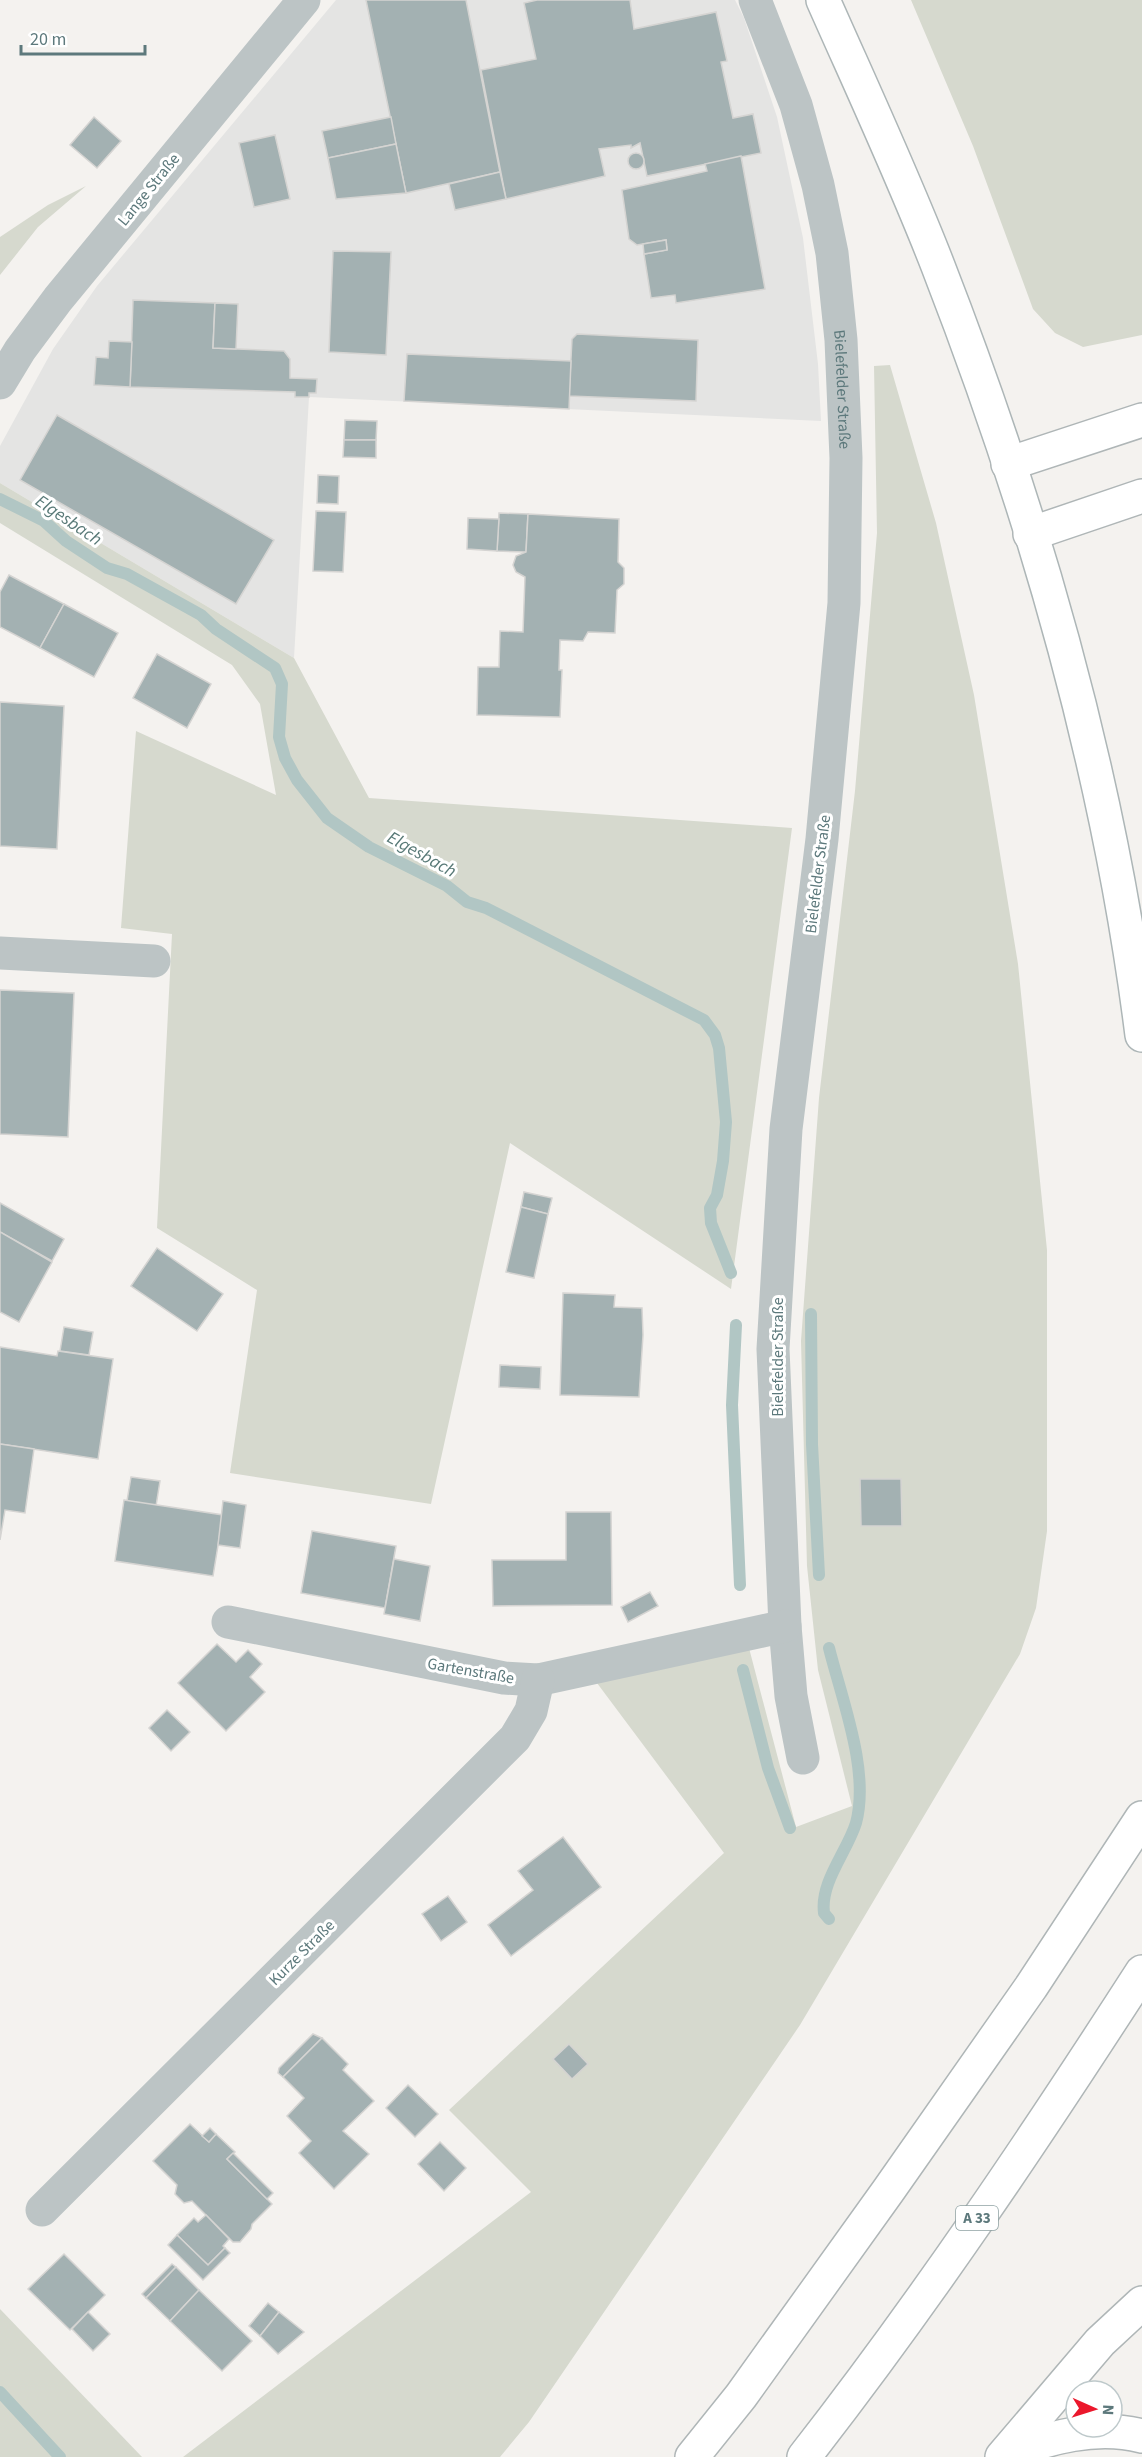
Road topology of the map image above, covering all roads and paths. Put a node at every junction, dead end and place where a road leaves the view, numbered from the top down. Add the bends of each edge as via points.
1 (304, 0) edge
2 (755, 0) edge
3 (823, 0) edge
4 (0, 384) edge
5 (1142, 420) edge
6 (1008, 465) junction
7 (1142, 496) edge
8 (1030, 534) junction
9 (0, 953) edge
10 (154, 961) dead end
11 (1142, 1035) edge
12 (228, 1622) dead end
13 (785, 1626) junction
14 (538, 1680) junction
15 (803, 1758) dead end
16 (1142, 1818) edge
17 (1142, 1972) edge
18 (42, 2210) dead end
19 (1142, 2303) edge
20 (1142, 2436) edge
21 (1004, 2455) edge
22 (693, 2457) edge
23 (804, 2457) edge

1 - 4 street, Lange Straße via 58,299
2 - 13 street, Bielefelder Straße via 796,105 832,253 841,340 846,458 844,603 822,838 786,1129 774,1337
3 - 6 main road via 938,266
5 - 6 main road
6 - 8 main road
7 - 8 main road
8 - 11 main road via 1078,699 1128,936
9 - 10 street
12 - 14 street, Gartenstraße via 504,1678
13 - 14 street, Gartenstraße
13 - 15 street, Bielefelder Straße via 791,1696
14 - 18 street, Kurze Straße via 531,1711 515,1738
16 - 22 main road via 902,2172
17 - 23 main road, A 33 via 1056,2106
19 - 21 main road via 1100,2342
20 - 21 main road via 1110,2431 1060,2435

